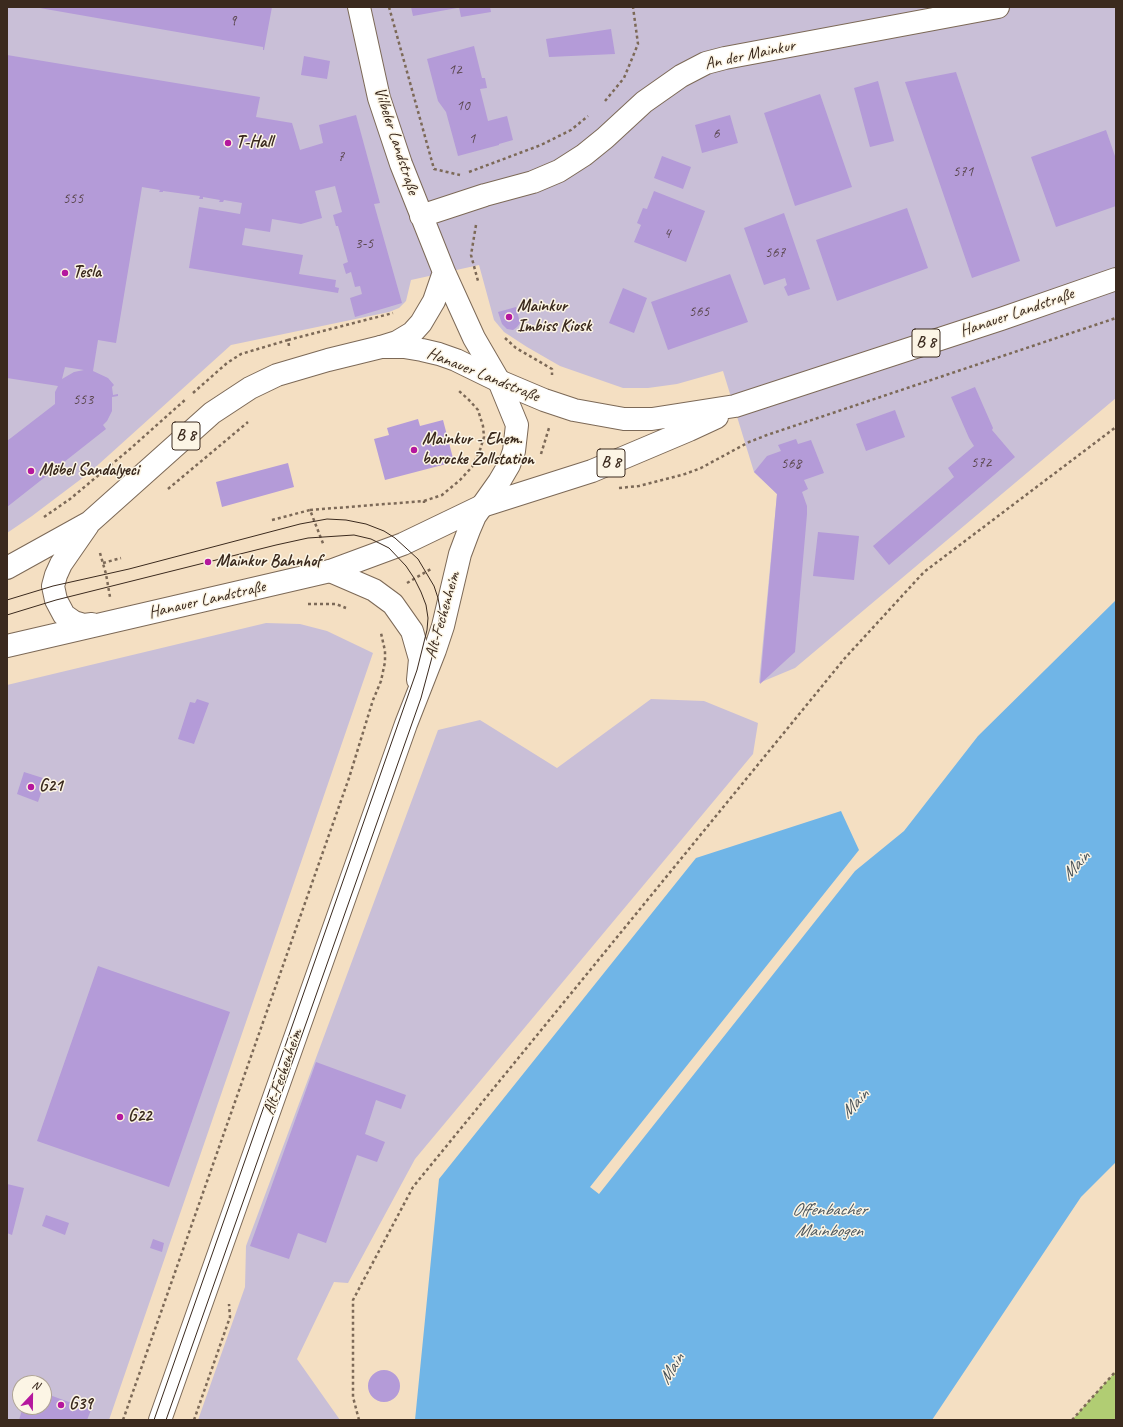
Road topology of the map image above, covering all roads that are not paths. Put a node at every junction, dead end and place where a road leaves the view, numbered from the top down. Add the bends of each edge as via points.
1 (359, 7) edge
2 (998, 7) edge
3 (421, 216) junction
4 (444, 272) junction
5 (1116, 279) edge
6 (381, 347) junction
7 (499, 381) junction
8 (735, 406) junction
9 (482, 506) junction
10 (90, 522) junction
11 (7, 568) edge
12 (330, 571) junction
13 (113, 621) junction
14 (7, 646) edge
15 (406, 724) junction
16 (160, 1420) edge

1 - 3 street, Vilbeler Landstraße via 379,98
2 - 3 street, An der Mainkur via 706,63 644,102 605,138 559,171 533,182
3 - 4 street, Vilbeler Landstraße
4 - 6 street via 434,301 421,323 397,342
4 - 7 street via 474,338
5 - 8 street, Hanauer Landstraße / B 8
6 - 7 street, Hanauer Landstraße / B 8 via 439,354
6 - 10 street, Hanauer Landstraße / B 8 via 296,369 250,388 212,413
7 - 8 street, Hanauer Landstraße / B 8 via 551,402 624,419 652,419
7 - 9 street via 515,418 516,439 509,465
8 - 9 street, Hanauer Landstraße / B 8 via 669,439 592,470
9 - 12 street, Hanauer Landstraße / B 8 via 403,544
9 - 15 street, Alt-Fechenheim via 475,516 460,554 443,626
10 - 11 street, Hanauer Landstraße / B 8
10 - 13 street via 61,564 53,586 54,592 64,615 74,622 93,624
12 - 13 street, Hanauer Landstraße / B 8
12 - 15 street, Alt-Fechenheim via 383,596 393,604 412,631 419,654 419,678
13 - 14 street, Hanauer Landstraße / B 8
15 - 16 street, Alt-Fechenheim

